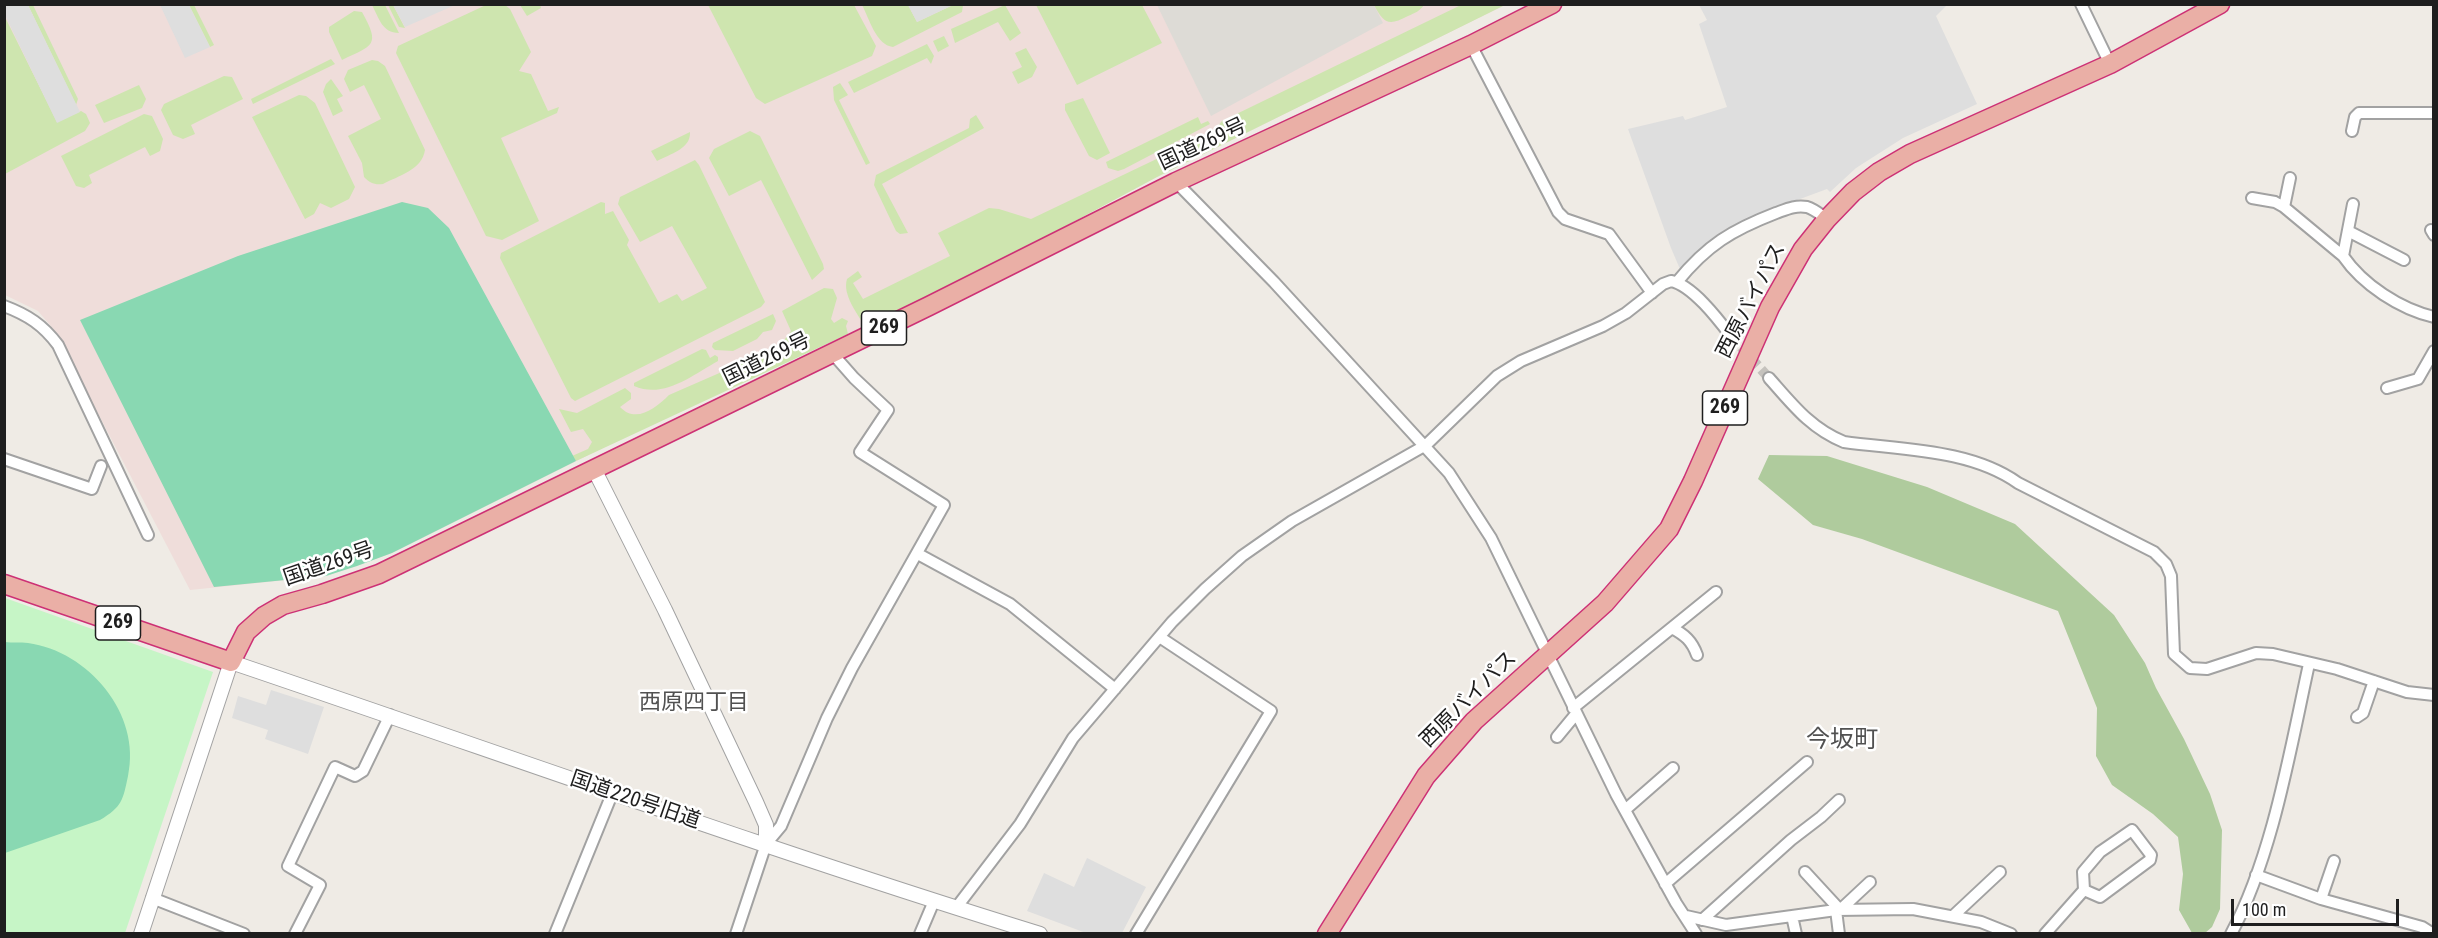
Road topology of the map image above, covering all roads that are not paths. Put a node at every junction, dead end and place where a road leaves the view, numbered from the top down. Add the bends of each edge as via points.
1 (1552, 4) edge
2 (2081, 4) edge
3 (2220, 4) edge
4 (1471, 45) junction
5 (2109, 64) junction
6 (2433, 113) edge
7 (2352, 131) dead end
8 (2290, 178) dead end
9 (1176, 182) junction
10 (2252, 198) dead end
11 (2353, 204) dead end
12 (2284, 207) junction
13 (1827, 219) junction
14 (2348, 231) junction
15 (2343, 256) junction
16 (2404, 260) dead end
17 (1677, 282) junction
18 (1652, 292) junction
19 (4, 306) edge
20 (2433, 317) edge
21 (1731, 336) tunnel mouth
22 (2433, 351) edge
23 (832, 354) junction
24 (1769, 378) tunnel mouth
25 (2387, 388) dead end
26 (1426, 445) junction
27 (4, 459) edge
28 (101, 466) dead end
29 (594, 469) junction
30 (148, 534) dead end
31 (918, 554) junction
32 (4, 584) edge
33 (1716, 592) dead end
34 (1672, 628) junction
35 (1161, 638) junction
36 (1546, 654) junction
37 (1696, 655) dead end
38 (231, 662) junction
39 (2309, 664) junction
40 (2374, 681) junction
41 (1115, 689) junction
42 (2433, 695) edge
43 (1574, 711) junction
44 (390, 715) junction
45 (2357, 717) dead end
46 (1557, 736) dead end
47 (1807, 762) dead end
48 (1673, 768) dead end
49 (612, 794) junction
50 (1839, 800) dead end
51 (1625, 810) junction
52 (766, 844) junction
53 (2334, 861) dead end
54 (1805, 872) dead end
55 (2000, 872) dead end
56 (2256, 875) junction
57 (1870, 882) dead end
58 (1665, 884) junction
59 (2084, 890) junction
60 (152, 898) junction
61 (2322, 899) junction
62 (934, 901) junction
63 (956, 908) junction
64 (1838, 910) junction
65 (1686, 916) junction
66 (1792, 916) junction
67 (1953, 916) junction
68 (1702, 920) junction
69 (141, 933) edge
70 (244, 933) edge
71 (295, 933) edge
72 (555, 933) edge
73 (736, 933) edge
74 (920, 933) edge
75 (1040, 933) edge
76 (1136, 933) edge
77 (1327, 933) edge
78 (1696, 933) edge
79 (1796, 933) edge
80 (1839, 933) edge
81 (2011, 933) edge
82 (2045, 933) edge
83 (2232, 933) edge
84 (2433, 933) edge

1 - 4 highway, 国道269号 / 269
2 - 5 street
3 - 5 highway, 西原バイパス / 269
4 - 9 highway, 国道269号 / 269
4 - 18 street via 1558,212 1565,219 1610,234
5 - 13 highway, 西原バイパス / 269 via 1910,154 1853,192
6 - 7 street via 2359,113
8 - 12 street
9 - 23 highway, 国道269号 / 269
9 - 26 street
10 - 12 street
11 - 14 street
12 - 15 street
13 - 17 street via 1810,208 1793,206 1749,223 1707,250
13 - 36 highway, 西原バイパス / 269 via 1803,249 1770,307 1669,529 1605,603
14 - 15 street
14 - 16 street
15 - 20 street via 2375,288 2414,313
17 - 18 street via 1663,284
17 - 21 street
18 - 26 street via 1603,326 1521,361 1497,376
19 - 30 street via 43,326 58,345
22 - 25 street via 2418,380
23 - 29 highway, 国道269号 / 269
23 - 31 street via 888,410 860,452 944,505
24 - 39 street via 1804,418 1826,435 1844,442 1971,459 2154,552 2171,576 2174,654 2190,668 2207,669 2256,653
26 - 35 street via 1292,521 1242,556 1172,622
26 - 36 street via 1491,538
27 - 28 street via 92,489
29 - 38 highway, 国道269号 / 269 via 379,574 283,605 246,632
29 - 52 street via 756,802 766,825
31 - 41 street via 1010,604
31 - 52 street via 852,668 781,826
32 - 38 highway, 269
33 - 34 street
34 - 37 street via 1685,635
34 - 43 street
35 - 41 street
35 - 76 street via 1271,711
36 - 43 street
36 - 77 highway, 西原バイパス / 269 via 1474,721 1426,776
38 - 44 street, 国道220号旧道
38 - 60 street
39 - 40 street
39 - 56 street via 2278,804
40 - 42 street via 2407,692
40 - 45 street via 2363,713
41 - 63 street via 1073,738 1020,824
43 - 46 street
43 - 51 street
44 - 49 street, 国道220号旧道
44 - 71 street via 363,771 356,776 335,767 288,866 320,885
47 - 58 street
48 - 51 street
49 - 52 street, 国道220号旧道
49 - 72 street
50 - 68 street
51 - 58 street
52 - 62 street, 国道220号旧道
52 - 73 street
53 - 61 street
54 - 64 street
55 - 67 street
56 - 61 street
56 - 83 street
57 - 64 street
58 - 65 street
59 - 59 street via 2083,872 2100,852 2132,830 2137,834 2151,855 2150,860 2100,897
59 - 82 street
60 - 69 street
60 - 70 street
61 - 84 street
62 - 63 street, 国道220号旧道
62 - 74 street
63 - 75 street, 国道220号旧道
64 - 66 street
64 - 67 street via 1913,909
64 - 80 street
65 - 68 street
65 - 78 street
66 - 68 street via 1726,925
66 - 79 street
67 - 81 street via 1981,921

